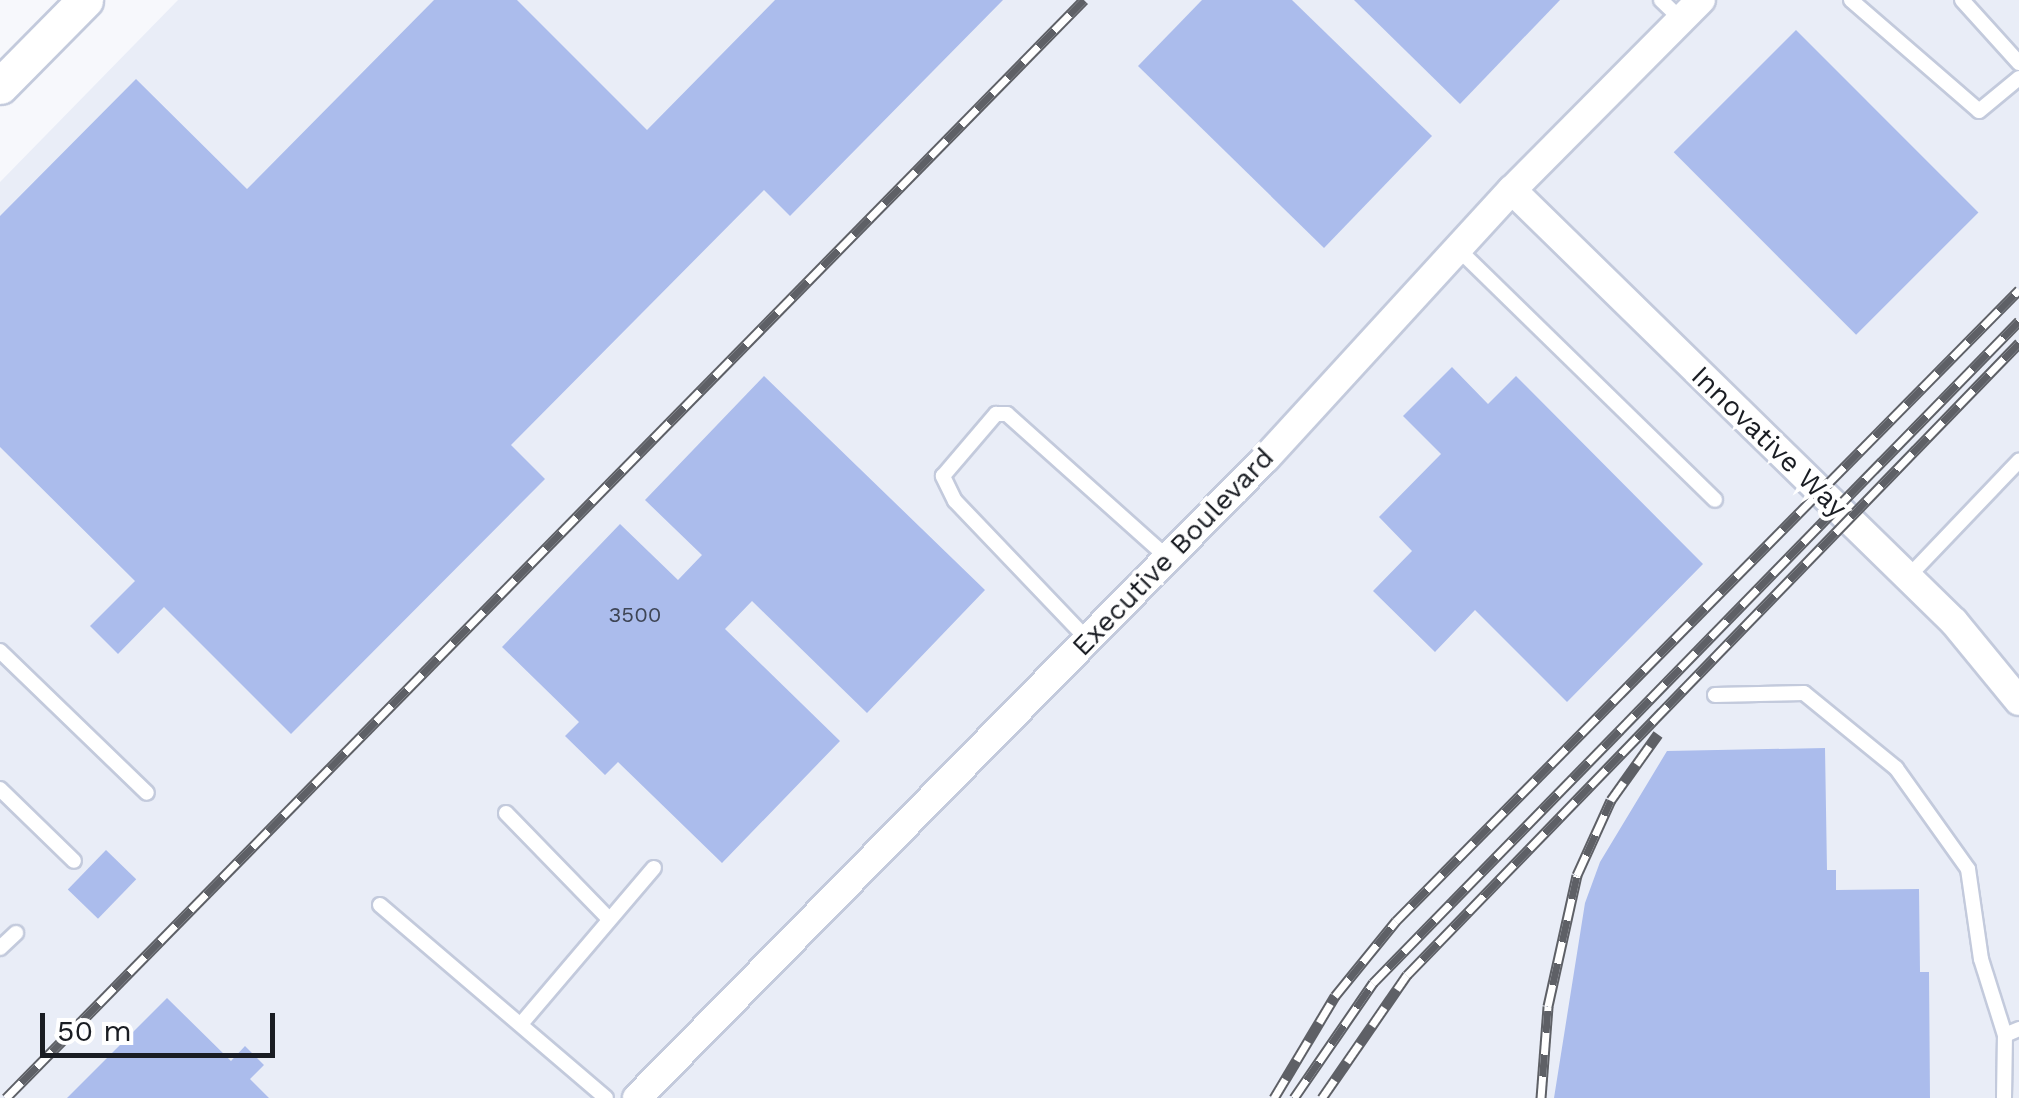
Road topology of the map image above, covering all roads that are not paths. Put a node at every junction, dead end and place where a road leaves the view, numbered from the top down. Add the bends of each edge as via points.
1 (85, 0) edge
2 (1851, 0) edge
3 (1962, 0) edge
4 (1682, 7) edge
5 (2019, 62) edge
6 (2019, 78) edge
7 (0, 86) edge
8 (1512, 190) junction
9 (1458, 250) junction
10 (2019, 461) edge
11 (1716, 500) dead end
12 (1168, 558) junction
13 (1908, 577) junction
14 (1088, 640) junction
15 (0, 651) edge
16 (1715, 694) dead end
17 (2019, 700) edge
18 (0, 788) edge
19 (147, 793) dead end
20 (506, 813) dead end
21 (74, 861) dead end
22 (654, 868) dead end
23 (380, 905) dead end
24 (609, 919) junction
25 (16, 933) dead end
26 (0, 948) edge
27 (521, 1024) junction
28 (2012, 1032) edge
29 (606, 1098) edge
30 (637, 1098) edge
31 (2004, 1098) edge

1 - 7 street
2 - 6 lane via 1979,111
3 - 5 lane
4 - 8 street, Executive Boulevard
8 - 9 street, Executive Boulevard
8 - 13 street, Innovative Way
9 - 11 lane
9 - 12 street, Executive Boulevard
10 - 13 lane
12 - 14 street, Executive Boulevard
12 - 14 lane via 1008,414 996,414 943,476 964,512
13 - 17 street, Innovative Way
14 - 30 street, Executive Boulevard
15 - 19 lane
16 - 28 lane via 1804,693 1896,768 1968,870 1981,959
18 - 21 lane
20 - 24 lane
22 - 24 lane
23 - 27 lane
24 - 27 lane
25 - 26 lane
27 - 29 lane
28 - 31 lane

